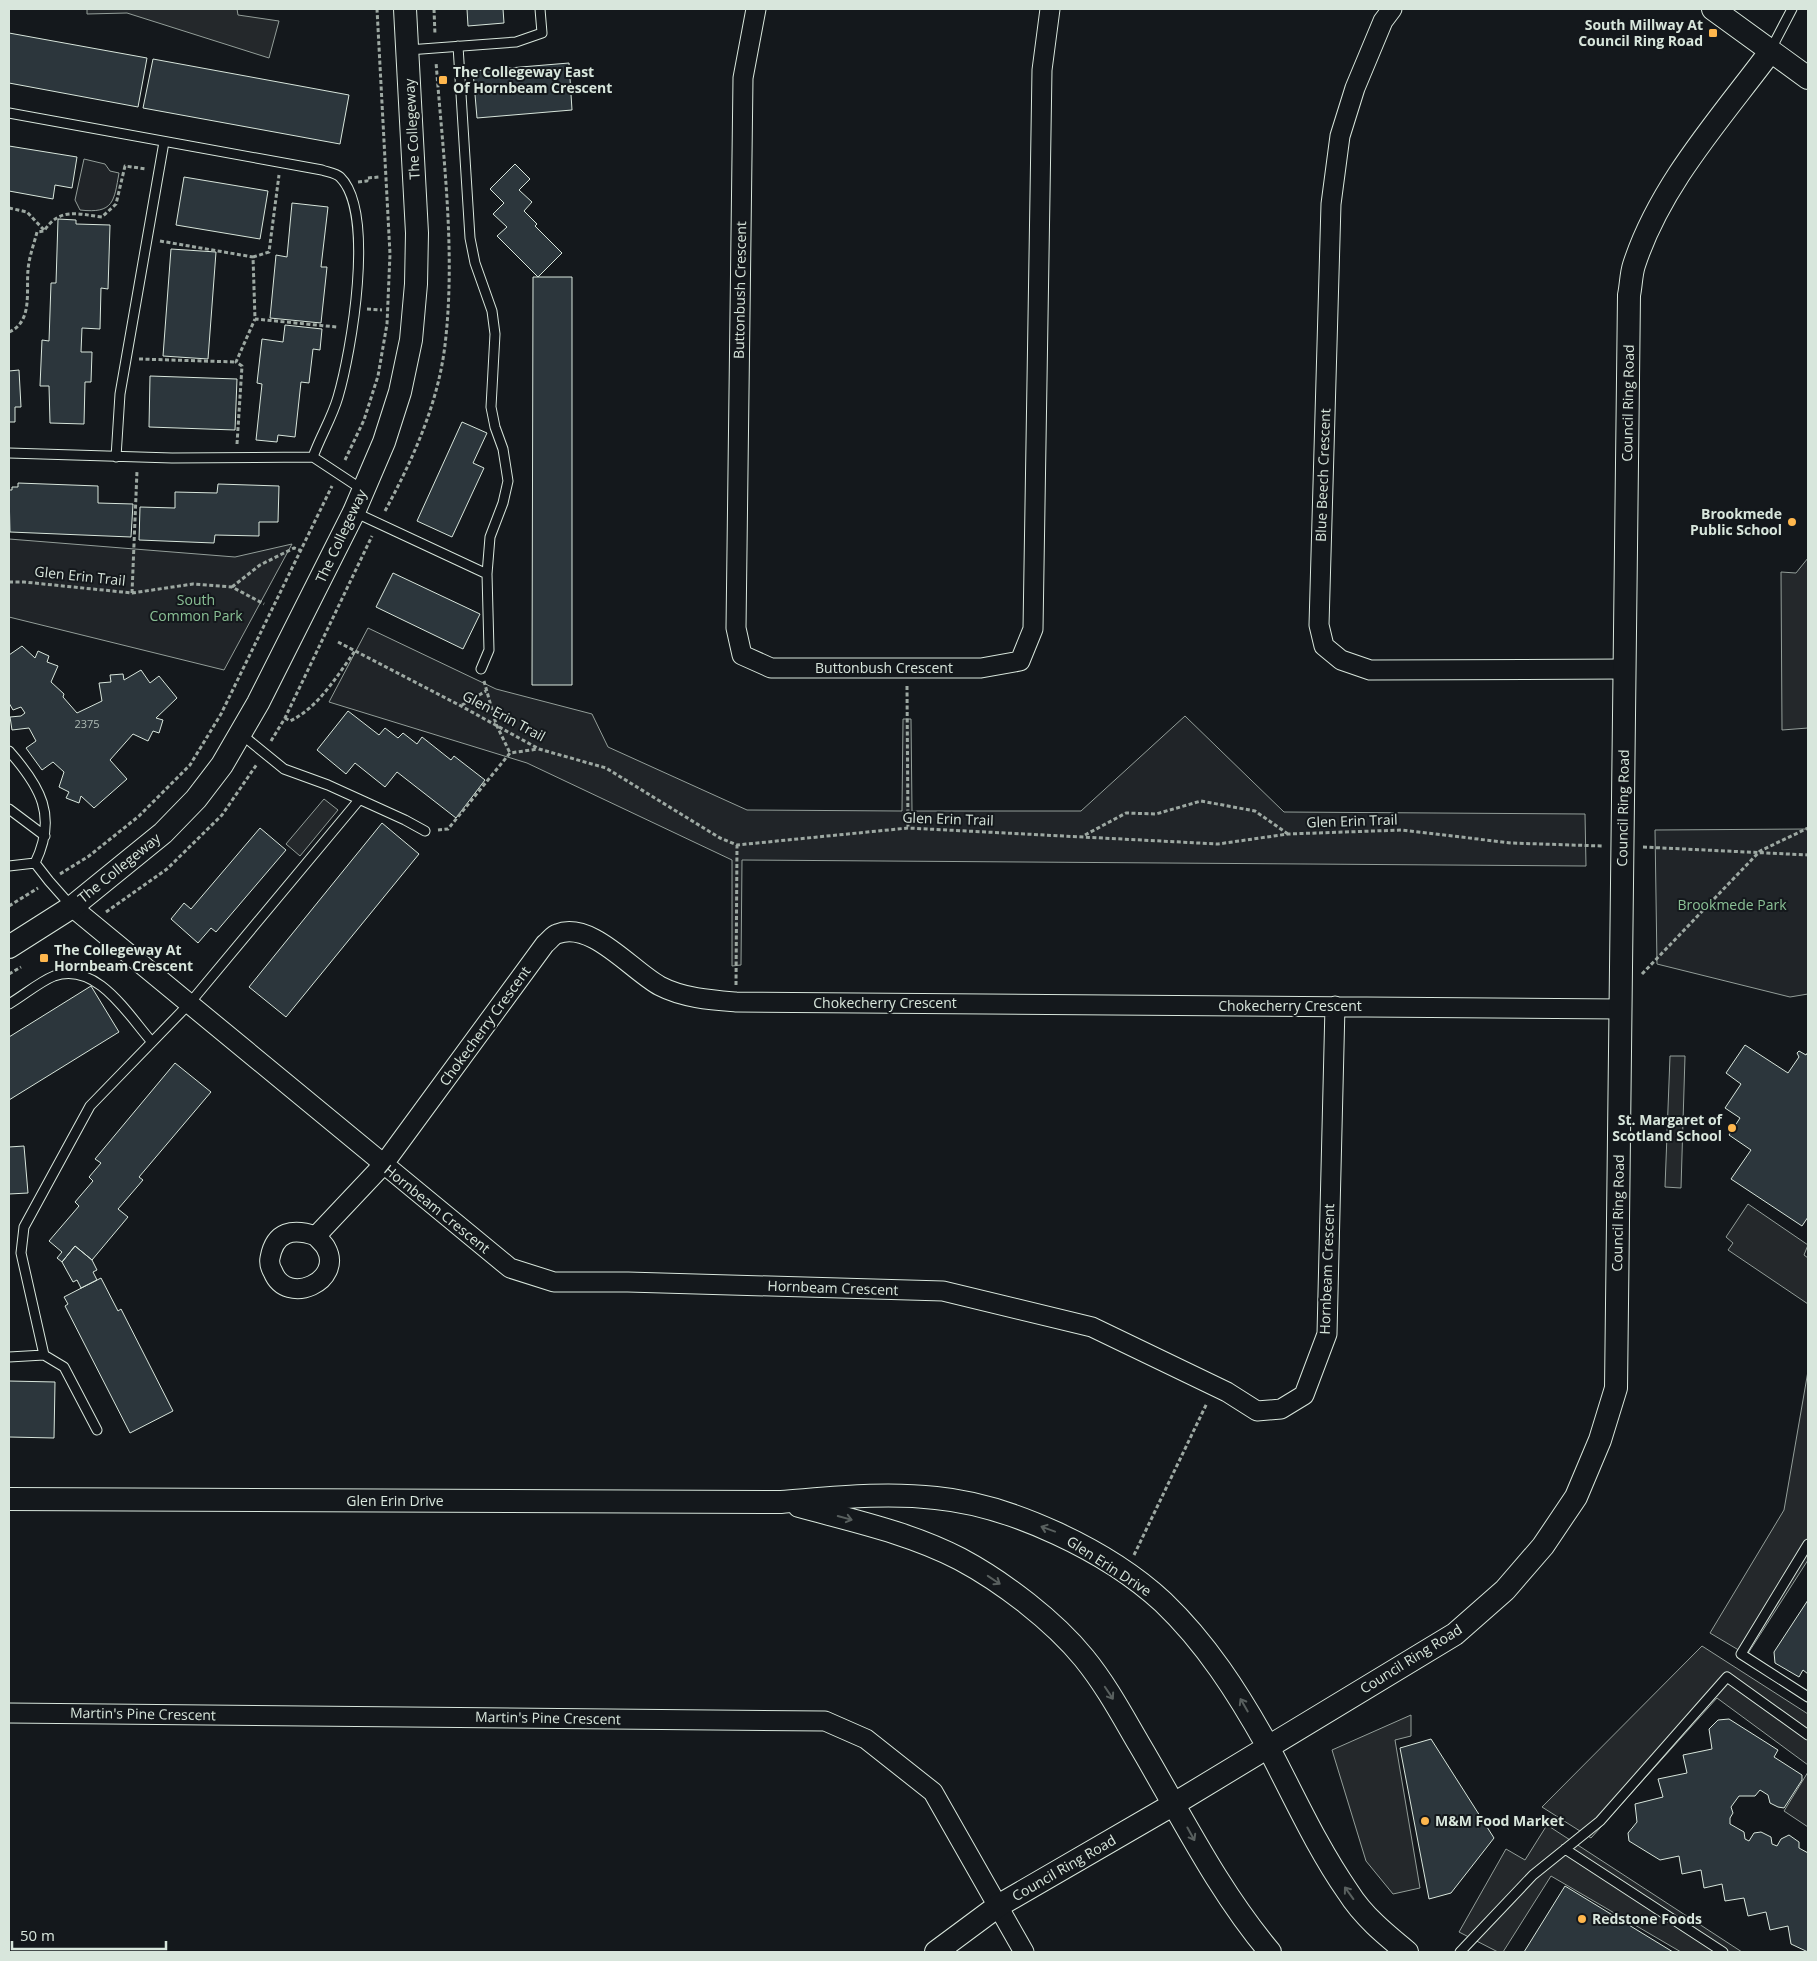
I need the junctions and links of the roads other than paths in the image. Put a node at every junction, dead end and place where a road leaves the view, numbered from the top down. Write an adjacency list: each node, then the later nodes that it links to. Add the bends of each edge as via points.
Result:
1 (405, 9): 9 (street, The Collegeway)
2 (540, 9): 8 (lane, via 542,33 516,42)
3 (756, 9): 4 (street, Buttonbush Crescent, via 743,78 736,628 742,654 771,668 981,668 1020,661 1033,629 1042,70)
4 (1050, 9)
5 (1392, 9): 21 (street, Blue Beech Crescent, via 1383,21 1355,88 1340,136 1331,204 1319,625 1324,646 1341,660 1370,670)
6 (1714, 9): 10 (street)
7 (1792, 9): 10 (lane)
8 (458, 46): 9 (lane); 19 (lane, via 470,238 492,311 495,334 491,407 508,481 490,537)
9 (408, 50): 17 (street, The Collegeway, via 417,232 416,284 400,392 384,442)
10 (1770, 52): 11 (street); 21 (street, Council Ring Road, via 1675,180 1651,222 1633,267 1629,295)
11 (1808, 78)
12 (9, 113): 13 (lane)
13 (164, 142): 15 (lane, via 120,394); 16 (lane, via 322,170 339,176 348,189 356,217 359,262 353,328 338,398)
14 (9, 453): 15 (lane)
15 (116, 457): 16 (lane)
16 (313, 457): 17 (lane)
17 (363, 490): 18 (street, The Collegeway)
18 (354, 512): 19 (lane); 22 (street, The Collegeway)
19 (487, 574): 20 (lane, via 489,650)
20 (481, 669)
21 (1624, 669): 35 (street, Council Ring Road)
22 (240, 734): 24 (lane, via 284,769); 30 (street, The Collegeway, via 196,799 163,833)
23 (9, 751): 27 (lane, via 37,787 46,817)
24 (359, 800): 26 (lane); 33 (lane)
25 (9, 809): 27 (lane)
26 (424, 831)
27 (45, 836): 28 (lane)
28 (35, 863): 29 (lane); 30 (lane)
29 (9, 866)
30 (72, 907): 31 (street, The Collegeway); 33 (street, Hornbeam Crescent)
31 (9, 947)
32 (9, 1004): 36 (lane, via 54,976 84,975 100,983)
33 (189, 1004): 36 (lane); 37 (street, Hornbeam Crescent)
34 (1335, 1006): 35 (street, Chokecherry Crescent); 37 (street, Chokecherry Crescent, via 736,1002 700,999 660,986 581,932 557,934 546,944); 37 (street, Hornbeam Crescent, via 1327,1334 1304,1395 1281,1409 1256,1411 1215,1386 1092,1327 944,1291 554,1282 510,1268)
35 (1620, 1009): 48 (street, Council Ring Road, via 1616,1388 1600,1440 1576,1497 1543,1546 1505,1590 1456,1634)
36 (152, 1042): 39 (lane, via 90,1106 24,1227 21,1253)
37 (383, 1165): 38 (street, Chokecherry Crescent)
38 (316, 1236)
39 (44, 1355): 40 (lane); 41 (lane, via 64,1366)
40 (9, 1357)
41 (97, 1430)
42 (9, 1500): 43 (street, Glen Erin Drive)
43 (781, 1502): 48 (street, Glen Erin Drive, one-way to 43, via 1236,1692 1202,1644 1162,1602 1125,1573 1054,1530 992,1510 939,1498 885,1494); 49 (street, Glen Erin Drive, one-way to 49, via 915,1539 995,1580 1049,1622 1084,1657 1111,1696)
44 (1808, 1544): 45 (lane, via 1741,1654)
45 (1808, 1697)
46 (9, 1713): 51 (street, Martin's Pine Crescent, via 825,1721 866,1739 933,1792)
47 (1808, 1736): 50 (lane, via 1727,1677 1600,1821)
48 (1268, 1747): 49 (street, Council Ring Road); 55 (street, Glen Erin Drive, one-way to 48, via 1380,1930 1348,1893 1299,1810)
49 (1174, 1804): 51 (street, Council Ring Road); 54 (street, Glen Erin Drive, one-way to 54, via 1222,1888)
50 (1565, 1849): 56 (lane, via 1533,1875); 57 (lane)
51 (998, 1906): 52 (street, Council Ring Road); 53 (street, Martin's Pine Crescent)
52 (936, 1952)
53 (1024, 1952)
54 (1270, 1952)
55 (1407, 1952)
56 (1460, 1952)
57 (1723, 1952)

